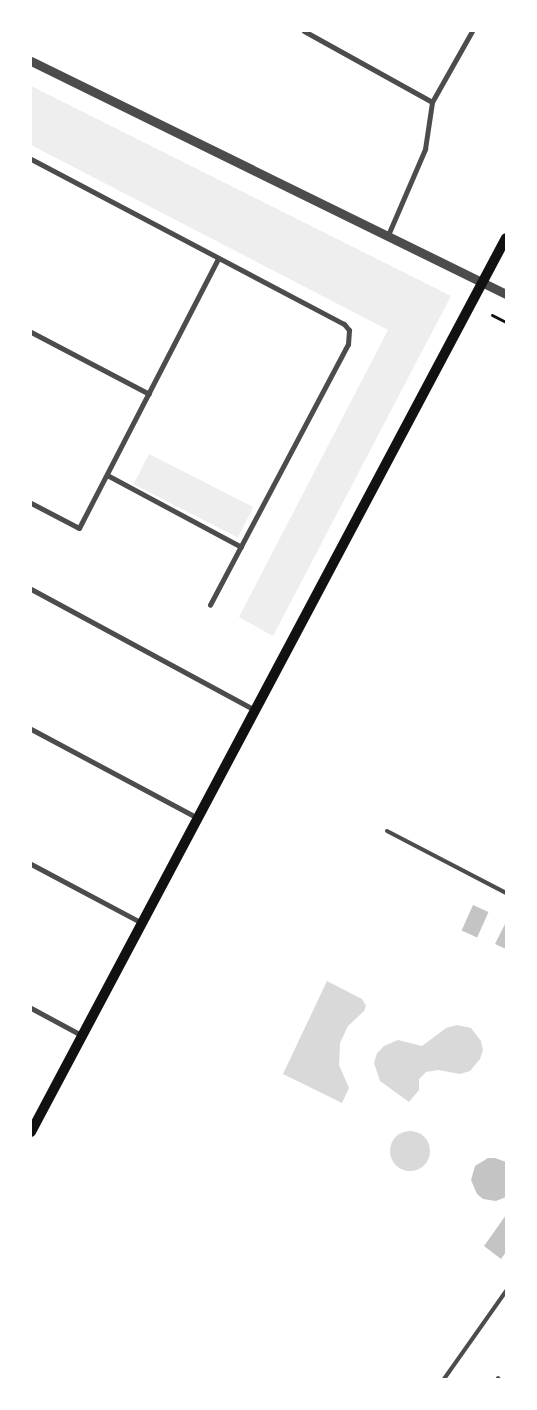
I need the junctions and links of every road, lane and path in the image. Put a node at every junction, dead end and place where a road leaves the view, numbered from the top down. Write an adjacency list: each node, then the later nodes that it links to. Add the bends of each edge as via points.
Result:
1 (304, 31): 4 (street)
2 (472, 31): 4 (street)
3 (31, 60): 6 (street)
4 (432, 102): 6 (street, via 425,149)
5 (31, 160): 8 (street)
6 (388, 235): 9 (street)
7 (506, 238): 9 (main road)
8 (218, 259): 14 (street); 17 (street, via 344,324 350,333 348,344)
9 (481, 281): 10 (street); 20 (main road)
10 (506, 294)
11 (492, 315): 12 (path)
12 (506, 322)
13 (31, 332): 14 (street)
14 (149, 394): 15 (street)
15 (107, 475): 16 (street, via 79,528); 17 (street)
16 (31, 503)
17 (241, 547): 19 (street)
18 (31, 589): 20 (street)
19 (210, 605)
20 (255, 710): 22 (main road)
21 (31, 729): 22 (street)
22 (198, 818): 26 (main road)
23 (387, 831): 25 (lane)
24 (31, 864): 26 (street)
25 (506, 892)
26 (142, 923): 28 (main road)
27 (31, 1008): 28 (street)
28 (82, 1036): 29 (main road)
29 (31, 1132)
30 (506, 1291): 31 (lane)
31 (444, 1379)

